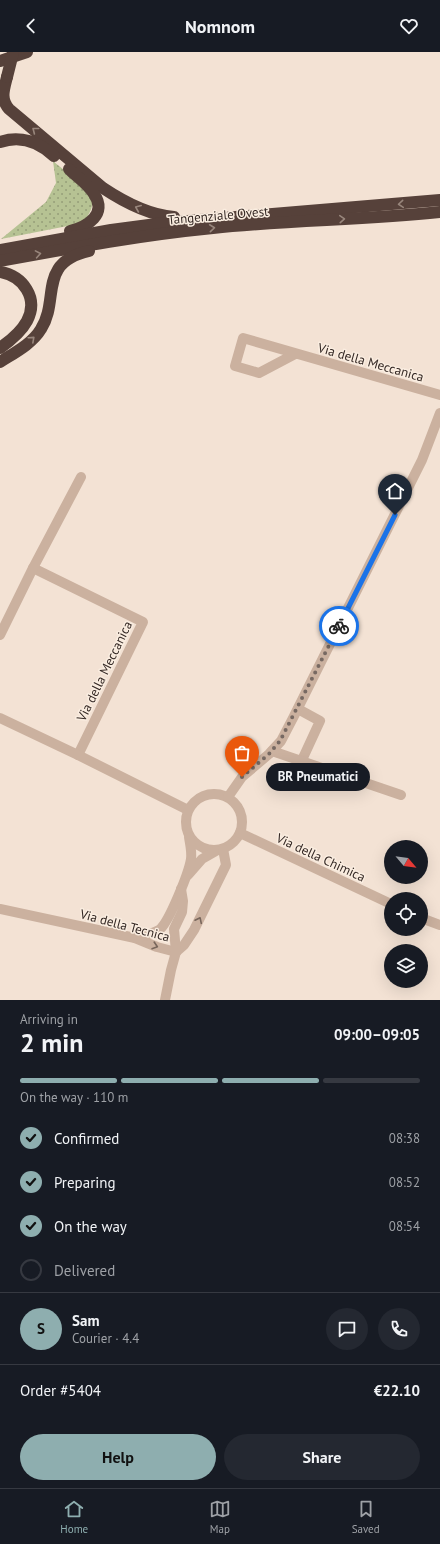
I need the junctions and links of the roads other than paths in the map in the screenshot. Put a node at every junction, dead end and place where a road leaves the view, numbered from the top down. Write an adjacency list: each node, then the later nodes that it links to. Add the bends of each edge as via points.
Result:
1 (27, 52): 2 (highway)
2 (0, 61)
3 (4, 76): 7 (highway, one-way to 3, via 155,214 126,202 103,188 5,105)
4 (0, 142): 9 (highway, via 20,139 43,147 88,186 98,204 95,216 87,226)
5 (440, 200): 7 (highway, Tangenziale Ovest, one-way to 7)
6 (440, 212): 8 (highway, Tangenziale Ovest, one-way to 6)
7 (204, 219): 9 (highway, Tangenziale Ovest, via 111,230)
8 (162, 234): 10 (highway, Tangenziale Ovest, one-way to 8); 14 (highway, one-way to 8, via 30,341 40,330 46,316 53,278 63,264 86,252)
9 (0, 249)
10 (0, 261)
11 (0, 272): 12 (highway, via 20,280 27,290 31,304 24,327)
12 (0, 348)
13 (295, 354): 13 (street, Via della Meccanica, via 243,338 235,366 259,373); 15 (street, Via della Meccanica)
14 (0, 362)
15 (440, 395)
16 (440, 413): 20 (street, via 422,460)
17 (81, 478): 18 (street)
18 (33, 568): 19 (street); 23 (street, Via della Meccanica, via 143,622)
19 (0, 635)
20 (298, 709): 22 (street); 24 (street, via 320,721)
21 (0, 718): 23 (street)
22 (272, 751): 24 (street); 26 (street, via 242,777)
23 (78, 755): 27 (street)
24 (302, 760): 25 (street)
25 (401, 795)
26 (228, 797): 27 (street, via 220,794 205,795 198,798); 28 (street, via 240,813)
27 (188, 810): 29 (street, via 185,819)
28 (240, 833): 30 (street, via 230,845); 33 (street, Via della Chimica)
29 (189, 836): 30 (street, via 196,845 205,850); 31 (street, via 191,859)
30 (220, 850): 31 (street, via 202,859); 38 (street, Via della Tecnica, one-way to 30, via 194,930 226,866)
31 (186, 877): 32 (street)
32 (181, 889): 37 (street, via 159,930); 38 (street, via 182,912 174,929)
33 (384, 901)
34 (0, 909): 37 (street, Via della Tecnica)
35 (428, 921): 36 (street)
36 (440, 926)
37 (135, 938): 38 (street, Via della Tecnica, one-way to 38)
38 (176, 952): 39 (street)
39 (165, 1000)

